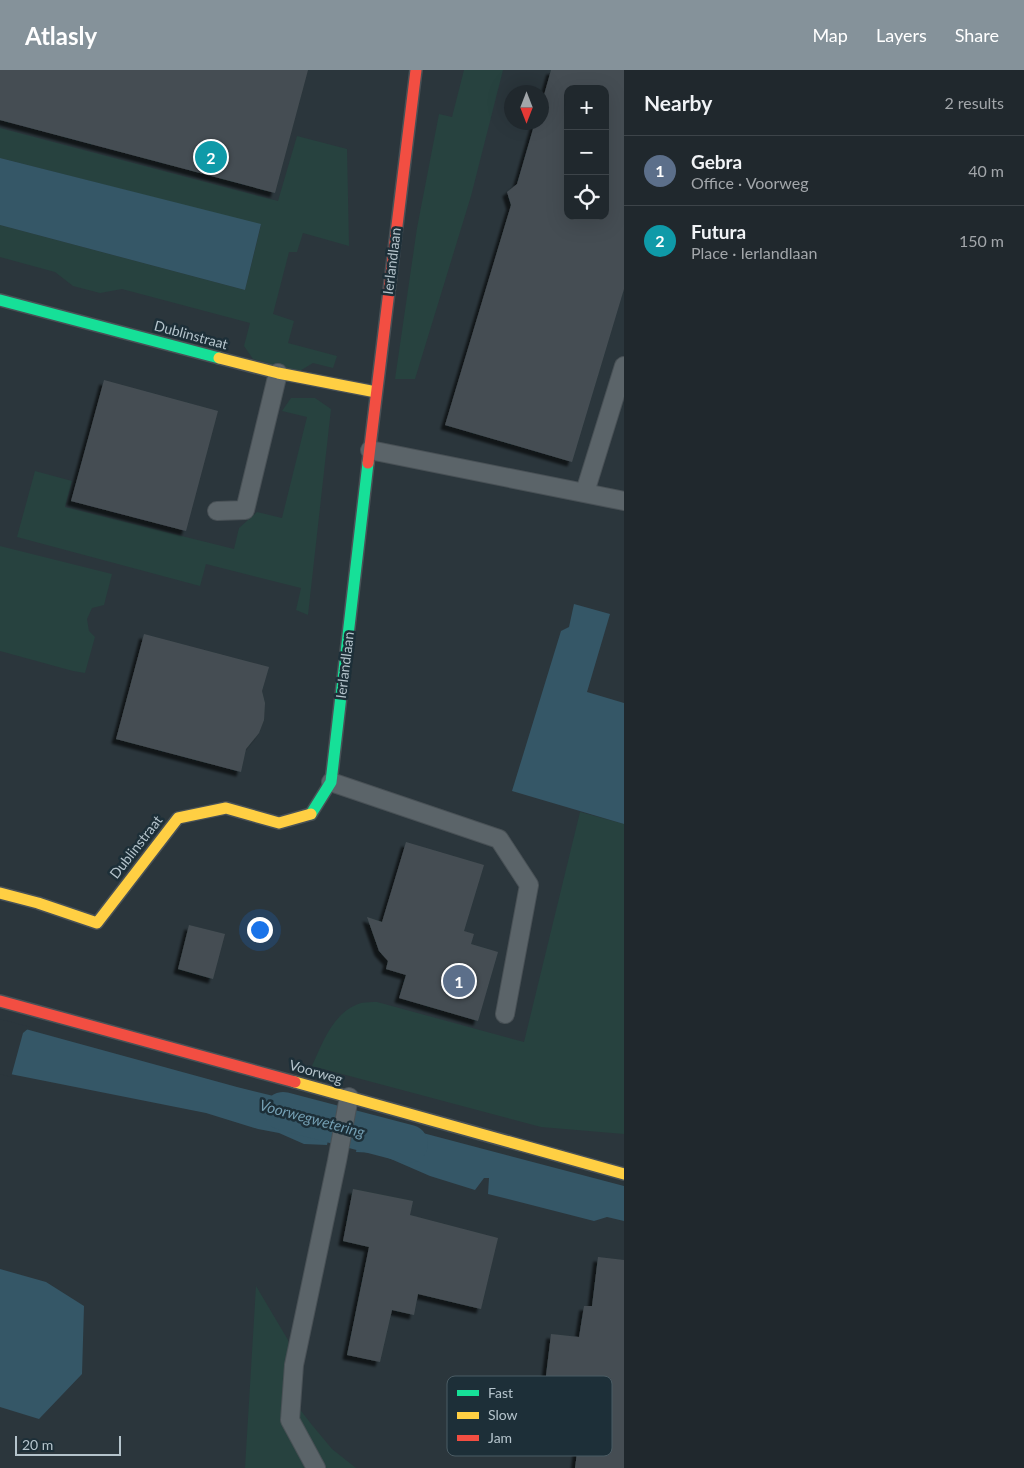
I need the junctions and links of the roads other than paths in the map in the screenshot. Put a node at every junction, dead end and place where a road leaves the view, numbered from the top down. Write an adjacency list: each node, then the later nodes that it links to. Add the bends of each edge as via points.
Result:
1 (416, 71): 5 (street, Ierlandlaan)
2 (0, 300): 4 (street, Dublinstraat)
3 (624, 366): 7 (lane)
4 (278, 374): 5 (street, Dublinstraat); 9 (lane, via 245,510)
5 (376, 392): 6 (street, Ierlandlaan)
6 (370, 450): 7 (lane); 10 (street, Ierlandlaan)
7 (585, 492): 8 (lane)
8 (624, 501)
9 (216, 511)
10 (331, 782): 11 (street, Ierlandlaan); 14 (lane, via 499,839 530,885)
11 (310, 814): 12 (street, Dublinstraat, via 279,823 226,808 178,818 97,923)
12 (0, 893)
13 (0, 1001): 15 (street, Voorweg)
14 (505, 1014)
15 (348, 1101): 16 (street, Voorweg); 17 (lane, via 294,1365 290,1420)
16 (624, 1174)
17 (316, 1468)

